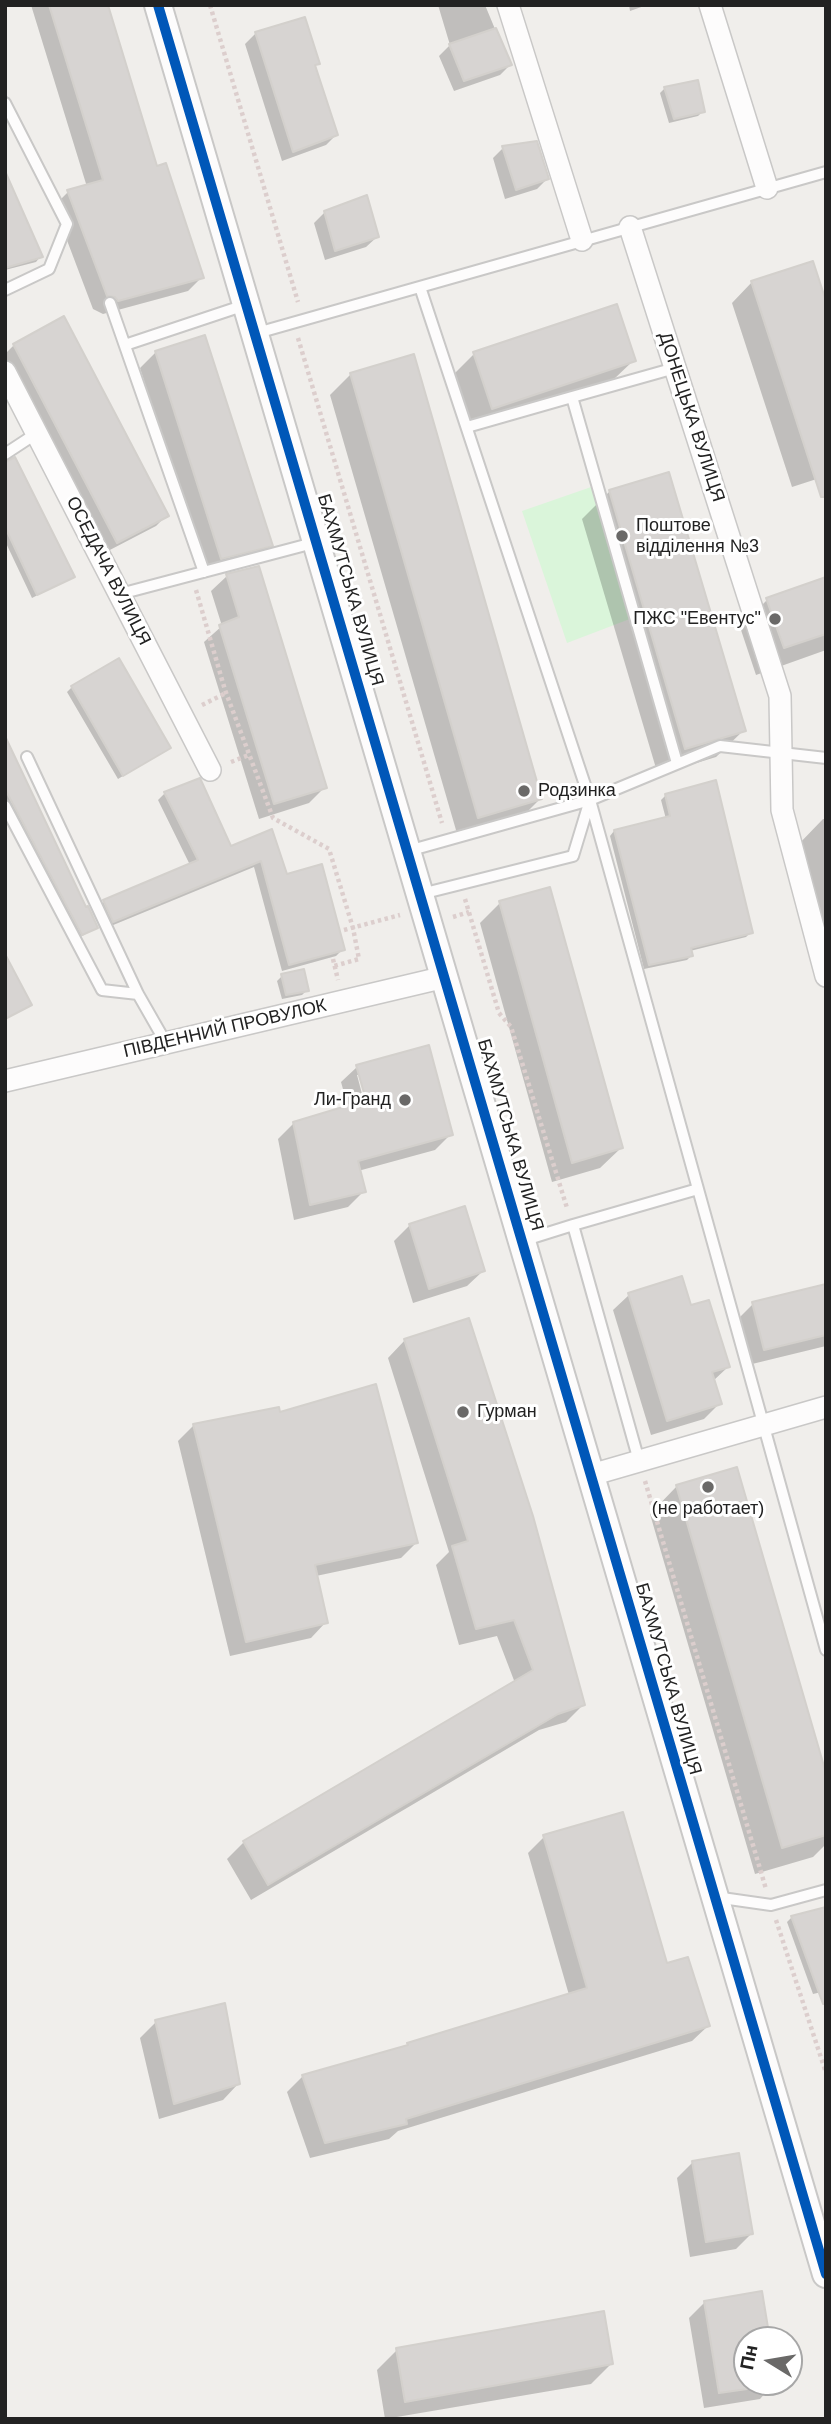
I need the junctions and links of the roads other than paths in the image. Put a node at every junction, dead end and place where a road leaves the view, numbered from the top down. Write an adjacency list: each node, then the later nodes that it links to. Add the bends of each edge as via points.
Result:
1 (158, 5): 12 (street, БАХМУТСЬКА ВУЛИЦЯ)
2 (508, 5): 8 (street)
3 (710, 5): 6 (street)
4 (5, 103): 10 (lane, via 67,224 49,270)
5 (826, 172): 6 (lane)
6 (767, 188): 7 (lane)
7 (630, 227): 8 (lane); 15 (street, ДОНЕЦЬКА ВУЛИЦЯ)
8 (582, 240): 9 (lane)
9 (420, 287): 13 (lane); 18 (lane)
10 (5, 290)
11 (110, 303): 14 (lane)
12 (248, 304): 13 (street, БАХМУТСЬКА ВУЛИЦЯ); 14 (lane)
13 (257, 334): 21 (street, БАХМУТСЬКА ВУЛИЦЯ)
14 (125, 345): 22 (lane)
15 (675, 368): 17 (lane); 24 (street, ДОНЕЦЬКА ВУЛИЦЯ, via 780,696)
16 (5, 372): 19 (street, ОСЕДАЧА ВУЛИЦЯ)
17 (572, 397): 18 (lane); 27 (lane)
18 (467, 427): 29 (lane)
19 (37, 433): 20 (lane); 23 (street, ОСЕДАЧА ВУЛИЦЯ)
20 (5, 454)
21 (318, 542): 22 (lane); 31 (street, БАХМУТСЬКА ВУЛИЦЯ)
22 (204, 572): 23 (lane)
23 (120, 594): 28 (street, ОСЕДАЧА ВУЛИЦЯ)
24 (781, 753): 26 (lane); 27 (lane, via 720,746); 33 (street, ДОНЕЦЬКА ВУЛИЦЯ, via 782,810)
25 (27, 757): 35 (lane)
26 (826, 758)
27 (677, 764): 29 (lane)
28 (210, 770)
29 (590, 800): 31 (lane); 32 (lane, via 573,856); 38 (lane)
30 (5, 806): 35 (lane, via 102,990)
31 (408, 851): 32 (street, БАХМУТСЬКА ВУЛИЦЯ)
32 (421, 894): 34 (street, БАХМУТСЬКА ВУЛИЦЯ)
33 (826, 976)
34 (445, 977): 36 (street, ПІВДЕННИЙ ПРОВУЛОК); 40 (street, БАХМУТСЬКА ВУЛИЦЯ)
35 (138, 994): 36 (lane)
36 (166, 1043): 37 (street, ПІВДЕННИЙ ПРОВУЛОК)
37 (5, 1081)
38 (698, 1189): 39 (lane); 42 (lane)
39 (573, 1225): 40 (lane); 43 (lane)
40 (522, 1241): 44 (street, БАХМУТСЬКА ВУЛИЦЯ)
41 (826, 1407): 42 (street)
42 (763, 1425): 43 (street); 45 (lane)
43 (639, 1461): 44 (street)
44 (591, 1475): 47 (street, БАХМУТСЬКА ВУЛИЦЯ)
45 (826, 1650)
46 (826, 1890): 47 (lane, via 771,1905)
47 (713, 1897): 48 (street, БАХМУТСЬКА ВУЛИЦЯ)
48 (826, 2274)

